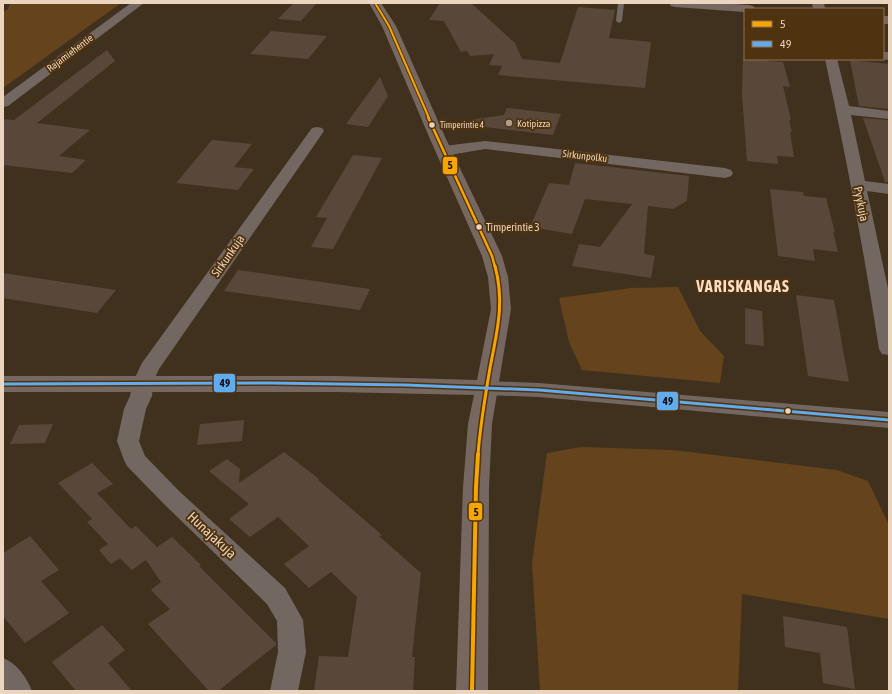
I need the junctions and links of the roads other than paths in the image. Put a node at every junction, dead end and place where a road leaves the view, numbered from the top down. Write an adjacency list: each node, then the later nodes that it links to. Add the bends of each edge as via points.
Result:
1 (138, 3): 8 (street, Rajamiehentie)
2 (375, 3): 12 (street, via 388,26)
3 (621, 3): 6 (lane)
4 (675, 3): 5 (street)
5 (744, 9)
6 (619, 21)
7 (831, 60): 9 (street, Pyykuja)
8 (3, 103)
9 (843, 110): 10 (street); 14 (street, Pyykuja)
10 (889, 115)
11 (317, 131): 18 (street, Sirkunkuja, via 150,368)
12 (444, 151): 13 (street, Sirkunpolku, via 485,145); 20 (street, via 492,256 498,277 501,309)
13 (726, 173)
14 (857, 185): 15 (street); 16 (street, Pyykuja)
15 (889, 189)
16 (884, 284): 17 (street, Pyykuja)
17 (889, 349)
18 (143, 382): 19 (street); 20 (street); 24 (street, Hunajakuja, via 128,441 135,460 276,596 290,620 292,652)
19 (3, 384)
20 (487, 388): 21 (street, via 539,390); 25 (street, via 480,424 476,487)
21 (889, 420)
22 (3, 672): 23 (street)
23 (18, 691)
24 (284, 691)
25 (472, 691)

